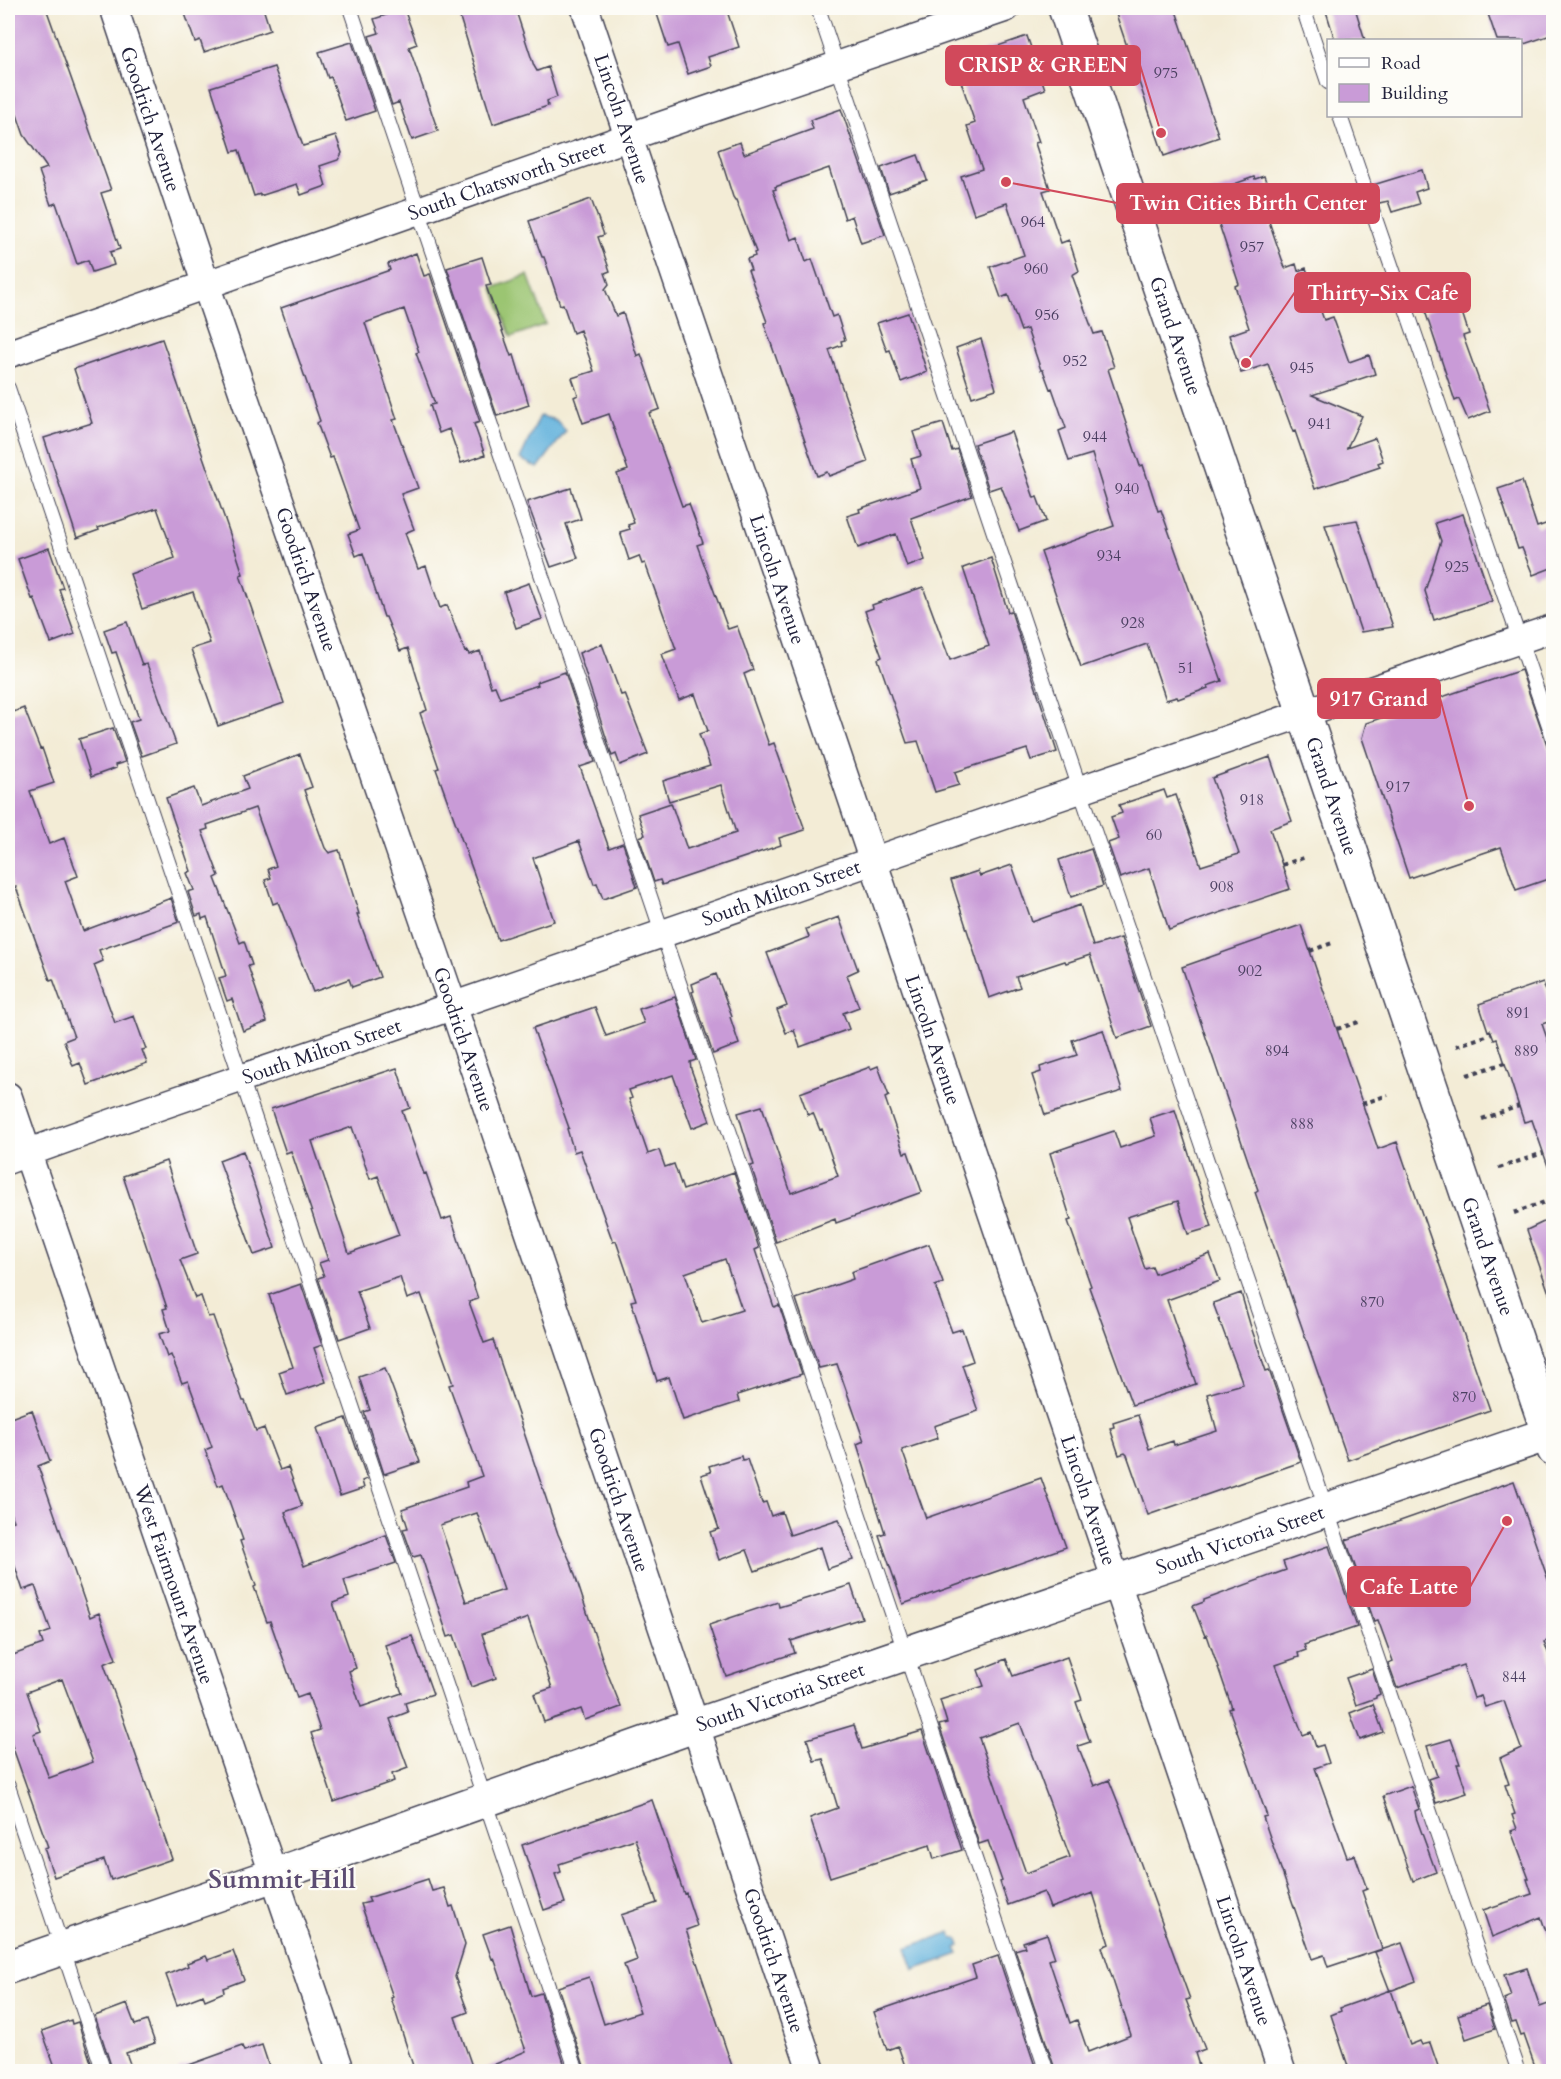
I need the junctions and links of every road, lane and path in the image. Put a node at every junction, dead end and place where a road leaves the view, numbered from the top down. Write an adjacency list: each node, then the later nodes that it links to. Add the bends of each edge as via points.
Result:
1 (114, 8): 13 (street, Goodrich Avenue)
2 (350, 8): 12 (lane)
3 (585, 8): 11 (street, Lincoln Avenue)
4 (818, 8): 8 (lane)
5 (1006, 8): 8 (street, South Chatsworth Street)
6 (1065, 8): 18 (street, Grand Avenue)
7 (1304, 8): 9 (lane)
8 (837, 65): 11 (street, South Chatsworth Street); 20 (lane)
9 (1327, 76)
10 (1340, 117): 17 (lane)
11 (629, 137): 12 (street, South Chatsworth Street); 22 (street, Lincoln Avenue)
12 (418, 211): 13 (street, South Chatsworth Street); 24 (lane)
13 (206, 285): 14 (street, South Chatsworth Street); 27 (street, Goodrich Avenue)
14 (8, 354)
15 (8, 388): 34 (lane)
16 (1554, 627): 17 (street, South Milton Street)
17 (1520, 639): 18 (street, South Milton Street); 19 (lane)
18 (1304, 712): 20 (street, South Milton Street); 45 (street, Grand Avenue)
19 (1554, 740)
20 (1081, 790): 22 (street, South Milton Street); 46 (lane)
21 (1306, 857): 23 (path)
22 (874, 860): 24 (street, South Milton Street); 47 (street, Lincoln Avenue)
23 (1282, 865)
24 (662, 933): 27 (street, South Milton Street); 48 (lane)
25 (1335, 942): 26 (path)
26 (1310, 951)
27 (453, 1006): 34 (street, South Milton Street); 49 (street, Goodrich Avenue)
28 (1362, 1021): 29 (path)
29 (1337, 1029)
30 (1492, 1034): 31 (path)
31 (1456, 1046)
32 (1505, 1063): 33 (path)
33 (1467, 1075)
34 (241, 1079): 41 (street, South Milton Street); 51 (lane)
35 (1388, 1095): 37 (path)
36 (8, 1096): 41 (street, West Fairmount Avenue)
37 (1362, 1104)
38 (1519, 1106): 39 (path)
39 (1482, 1119)
40 (1543, 1153): 42 (path)
41 (17, 1157): 52 (street, West Fairmount Avenue)
42 (1499, 1168)
43 (1550, 1200): 44 (path)
44 (1514, 1213)
45 (1552, 1439): 46 (street, South Victoria Street)
46 (1326, 1509): 47 (street, South Victoria Street); 61 (lane)
47 (1117, 1582): 48 (street, South Victoria Street); 60 (street, Lincoln Avenue)
48 (904, 1653): 49 (street, South Victoria Street); 59 (lane)
49 (694, 1726): 51 (street, South Victoria Street); 58 (street, Goodrich Avenue)
50 (8, 1786): 53 (lane)
51 (485, 1800): 52 (street, South Victoria Street); 57 (lane)
52 (274, 1875): 53 (street, South Victoria Street); 56 (street, West Fairmount Avenue)
53 (63, 1948): 54 (street, South Victoria Street); 55 (lane)
54 (8, 1967)
55 (104, 2072)
56 (341, 2072)
57 (577, 2072)
58 (812, 2072)
59 (1047, 2072)
60 (1282, 2072)
61 (1520, 2072)

